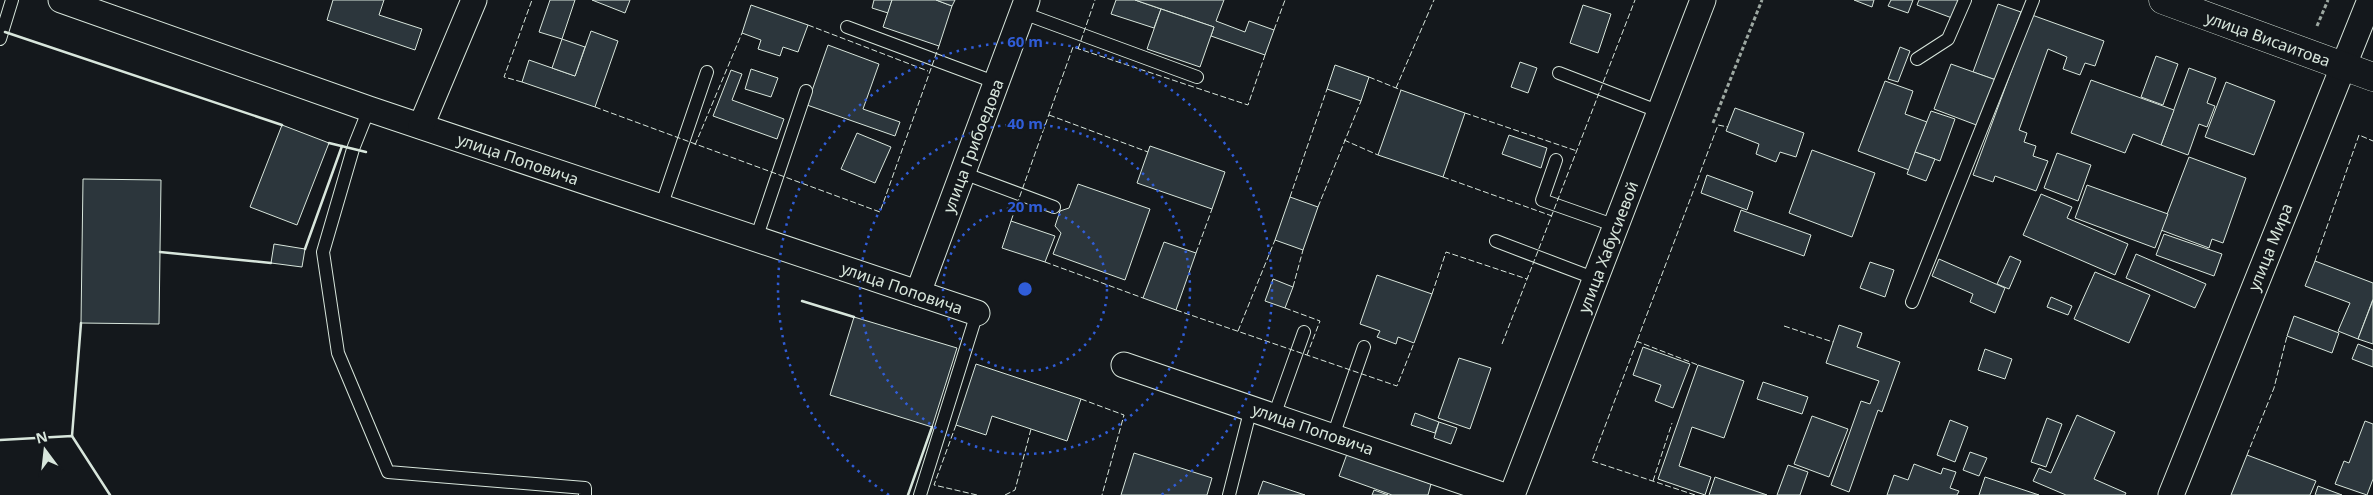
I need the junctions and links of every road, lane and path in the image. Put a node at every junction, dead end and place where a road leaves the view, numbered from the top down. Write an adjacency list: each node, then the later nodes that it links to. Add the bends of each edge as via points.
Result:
1 (12, 0): 12 (lane)
2 (61, 0): 21 (street, улица Поповича)
3 (474, 0): 24 (street)
4 (1703, 0): 22 (street, улица Хабусиевой)
5 (1762, 0): 23 (path)
6 (1965, 0): 13 (lane, via 1948,39)
7 (2033, 0): 34 (lane)
8 (2164, 0): 14 (main road, улица Висаитова)
9 (2370, 0): 14 (street, улица Мира)
10 (1025, 6): 17 (lane); 19 (street, улица Грибоедова)
11 (847, 27): 19 (lane)
12 (0, 39)
13 (1917, 59)
14 (2342, 66): 18 (main road, улица Висаитова); 47 (street, улица Мира)
15 (707, 72): 27 (lane)
16 (1559, 73): 22 (lane)
17 (1197, 77)
18 (2373, 77)
19 (997, 83): 26 (street, улица Грибоедова)
20 (806, 91): 30 (lane)
21 (370, 109): 24 (street, улица Поповича); 42 (lane, via 353,149 323,252 338,354 388,472 585,488)
22 (1660, 112): 29 (street, улица Хабусиевой)
23 (1713, 123)
24 (421, 126): 27 (street, улица Поповича)
25 (1556, 160): 29 (lane, via 1542,200)
26 (963, 173): 28 (lane); 33 (street, улица Грибоедова)
27 (661, 207): 30 (street, улица Поповича)
28 (1054, 207)
29 (1616, 226): 32 (street, улица Хабусиевой)
30 (756, 239): 33 (street, улица Поповича)
31 (1496, 241): 32 (lane)
32 (1596, 279): 46 (street, улица Хабусиевой)
33 (918, 292): 35 (street, улица Поповича)
34 (1912, 302)
35 (977, 313): 43 (lane)
36 (1304, 332): 39 (lane)
37 (1364, 347): 40 (lane)
38 (1124, 365): 39 (street, улица Поповича)
39 (1263, 412): 40 (street, улица Поповича); 44 (lane)
40 (1333, 436): 41 (street, улица Поповича)
41 (1477, 491): 45 (street, улица Поповича)
42 (585, 495)
43 (920, 495)
44 (1230, 495)
45 (1502, 495)
46 (1512, 495)
47 (2171, 495)

